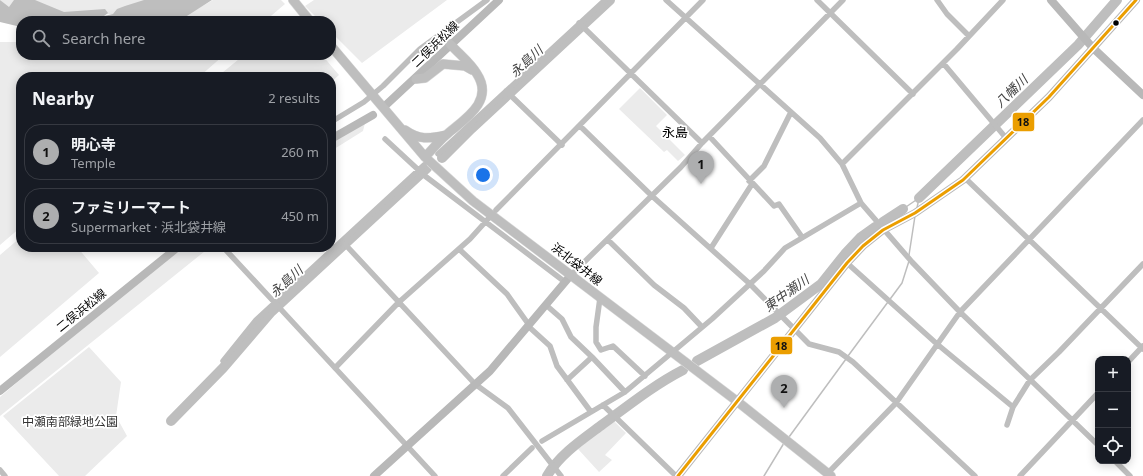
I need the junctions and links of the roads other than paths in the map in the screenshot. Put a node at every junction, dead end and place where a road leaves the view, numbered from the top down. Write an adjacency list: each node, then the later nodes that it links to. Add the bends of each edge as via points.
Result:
1 (293, 0): 14 (main road)
2 (487, 0): 26 (street, via 420,49 383,86)
3 (499, 0): 18 (street, 二俣浜松線)
4 (605, 0): 16 (street)
5 (666, 0): 15 (street)
6 (703, 0): 15 (street)
7 (817, 0): 13 (street)
8 (843, 0): 13 (street)
9 (937, 0): 17 (street)
10 (1003, 0): 17 (street)
11 (1051, 0): 19 (street)
12 (1136, 0): 19 (street)
13 (830, 13): 25 (street); 28 (street)
14 (306, 16)
15 (686, 18): 22 (street); 25 (street)
16 (580, 23): 22 (street); 27 (street)
17 (969, 36): 21 (street)
18 (450, 44): 23 (main road); 24 (street, 二俣浜松線)
19 (1091, 45): 29 (street); 40 (street, via 1049,97)
20 (336, 52): 26 (main road, 浜北袋井線)
21 (943, 63): 28 (street); 40 (street)
22 (632, 73): 36 (street); 42 (street)
23 (478, 74): 24 (main road, via 465,66 443,64 425,78); 37 (main road, via 481,86 480,102 472,113)
24 (416, 79): 30 (street, 二俣浜松線)
25 (760, 84): 31 (street); 39 (street)
26 (369, 92): 33 (main road, 浜北袋井線); 34 (street, via 364,102)
27 (507, 92): 43 (street); 44 (street)
28 (913, 94): 46 (street)
29 (1143, 95)
30 (387, 104)
31 (791, 112): 46 (street, via 820,138); 49 (street, via 764,166)
32 (373, 115): 38 (street)
33 (390, 116): 37 (main road, via 418,138); 45 (main road, 浜北袋井線)
34 (336, 119)
35 (1143, 120): 56 (street)
36 (580, 126): 43 (street); 50 (street)
37 (446, 135): 45 (main road)
38 (336, 136)
39 (709, 136): 42 (street); 49 (street)
40 (1006, 138): 48 (street)
41 (385, 139): 47 (street)
42 (702, 143): 50 (street)
43 (562, 145): 52 (street)
44 (438, 154)
45 (425, 161): 47 (street); 67 (main road, 浜北袋井線)
46 (842, 164): 51 (street)
47 (419, 171): 53 (street); 58 (street)
48 (965, 178): 54 (street, via 917,212); 56 (street)
49 (751, 182): 55 (street, via 774,206 779,204); 59 (street)
50 (652, 196): 57 (street); 59 (street)
51 (861, 203): 54 (street); 55 (street)
52 (496, 210)
53 (487, 220): 60 (street); 67 (street)
54 (883, 230): 65 (street); 74 (street)
55 (802, 237): 68 (street, via 785,248)
56 (1029, 239): 73 (street); 74 (street)
57 (608, 240): 67 (street); 76 (street)
58 (344, 243): 61 (street); 70 (street)
59 (711, 248): 68 (street)
60 (459, 249): 70 (street); 75 (street, via 504,291)
61 (336, 250)
62 (172, 252): 89 (street, 二俣浜松線)
63 (228, 252): 71 (street)
64 (334, 252): 71 (street)
65 (847, 263): 77 (street); 78 (street)
66 (1143, 264): 73 (street)
67 (568, 279): 69 (main road, 浜北袋井線); 72 (street)
68 (750, 284): 76 (street); 77 (street)
69 (600, 298): 80 (main road, 浜北袋井線); 85 (street, via 596,342 601,350 613,346)
70 (398, 303): 84 (street); 88 (street)
71 (276, 305): 83 (street, via 256,320); 84 (street)
72 (546, 305): 75 (street); 81 (street, via 562,319 571,338)
73 (1101, 308): 79 (street); 87 (street)
74 (960, 312): 78 (street); 87 (street)
75 (528, 326): 86 (street, via 550,346 557,366); 88 (street, via 490,371)
76 (702, 327): 80 (street)
77 (794, 331): 92 (street); 93 (street, via 809,344 844,355)
78 (937, 344): 93 (street); 95 (street)
79 (1143, 348): 82 (street)
80 (672, 354): 85 (street); 92 (main road, 浜北袋井線)
81 (592, 357): 86 (street); 90 (street)
82 (1131, 359)
83 (223, 361)
84 (335, 368): 101 (street)
85 (645, 376): 90 (street)
86 (567, 380): 96 (street)
87 (1030, 380): 95 (street); 97 (street)
88 (475, 384): 101 (street); 110 (street, via 508,408)
89 (0, 391)
90 (625, 392): 94 (street)
91 (1095, 396): 97 (street)
92 (738, 402): 105 (main road, 浜北袋井線); 111 (street)
93 (896, 402): 105 (street); 112 (street)
94 (603, 405): 96 (street); 111 (street)
95 (1013, 408): 98 (street)
96 (592, 412): 99 (street)
97 (1072, 419): 100 (street); 113 (street)
98 (1007, 425)
99 (542, 441)
100 (1095, 442)
101 (407, 447): 107 (street); 108 (street)
102 (532, 448): 109 (street)
103 (1118, 464): 114 (street)
104 (0, 470): 106 (street)
105 (830, 475)
106 (5, 476)
107 (374, 476)
108 (435, 476)
109 (503, 476)
110 (561, 476)
111 (677, 476)
112 (975, 476)
113 (1020, 476)
114 (1130, 476)

